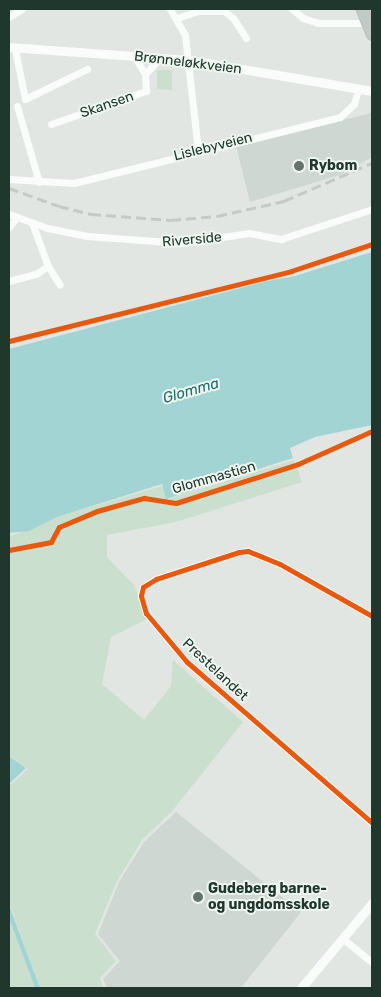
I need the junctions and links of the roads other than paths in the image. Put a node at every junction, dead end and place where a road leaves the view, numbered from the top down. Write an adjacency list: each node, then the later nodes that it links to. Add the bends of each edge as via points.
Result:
1 (22, 9): 5 (street)
2 (170, 9): 6 (street)
3 (292, 9): 7 (street, via 303,18 318,23)
4 (362, 9): 8 (highway, bridge)
5 (9, 18)
6 (178, 18): 9 (street, via 199,11 224,11 233,18); 13 (street)
7 (372, 23)
8 (372, 34)
9 (246, 38)
10 (12, 48): 11 (street, Brønneløkkveien); 18 (street, Brønneløkkveien)
11 (134, 56): 12 (street, Brønneløkkveien); 15 (street, Skansen)
12 (160, 58): 13 (street, Brønneløkkveien); 15 (street, Skansen)
13 (189, 60): 16 (street, Brønneløkkveien); 22 (street)
14 (86, 69): 18 (street)
15 (145, 74): 21 (street, Skansen, via 146,91)
16 (358, 89): 17 (street); 22 (street, Lislebyveien, via 354,104 340,117)
17 (372, 91)
18 (25, 99): 19 (street)
19 (17, 106): 20 (street); 24 (street)
20 (9, 108)
21 (52, 124)
22 (198, 150): 24 (street, Lislebyveien, via 74,183)
23 (9, 179): 24 (street, Lislebyveien)
24 (38, 182)
25 (372, 209): 28 (street, Riverside, via 281,239 249,233 182,243 89,236)
26 (9, 214): 27 (street, Riverside)
27 (17, 217): 28 (street, Riverside); 29 (street)
28 (32, 223): 30 (street)
29 (9, 227)
30 (48, 266): 31 (street, via 36,274); 32 (street)
31 (9, 281)
32 (60, 285)
33 (372, 616): 34 (street, Prestelandet, via 280,564 248,551 156,579 143,587 141,596 146,613 187,662)
34 (372, 823)
35 (372, 903): 36 (street)
36 (342, 938): 37 (street); 38 (street)
37 (372, 962)
38 (301, 988)

